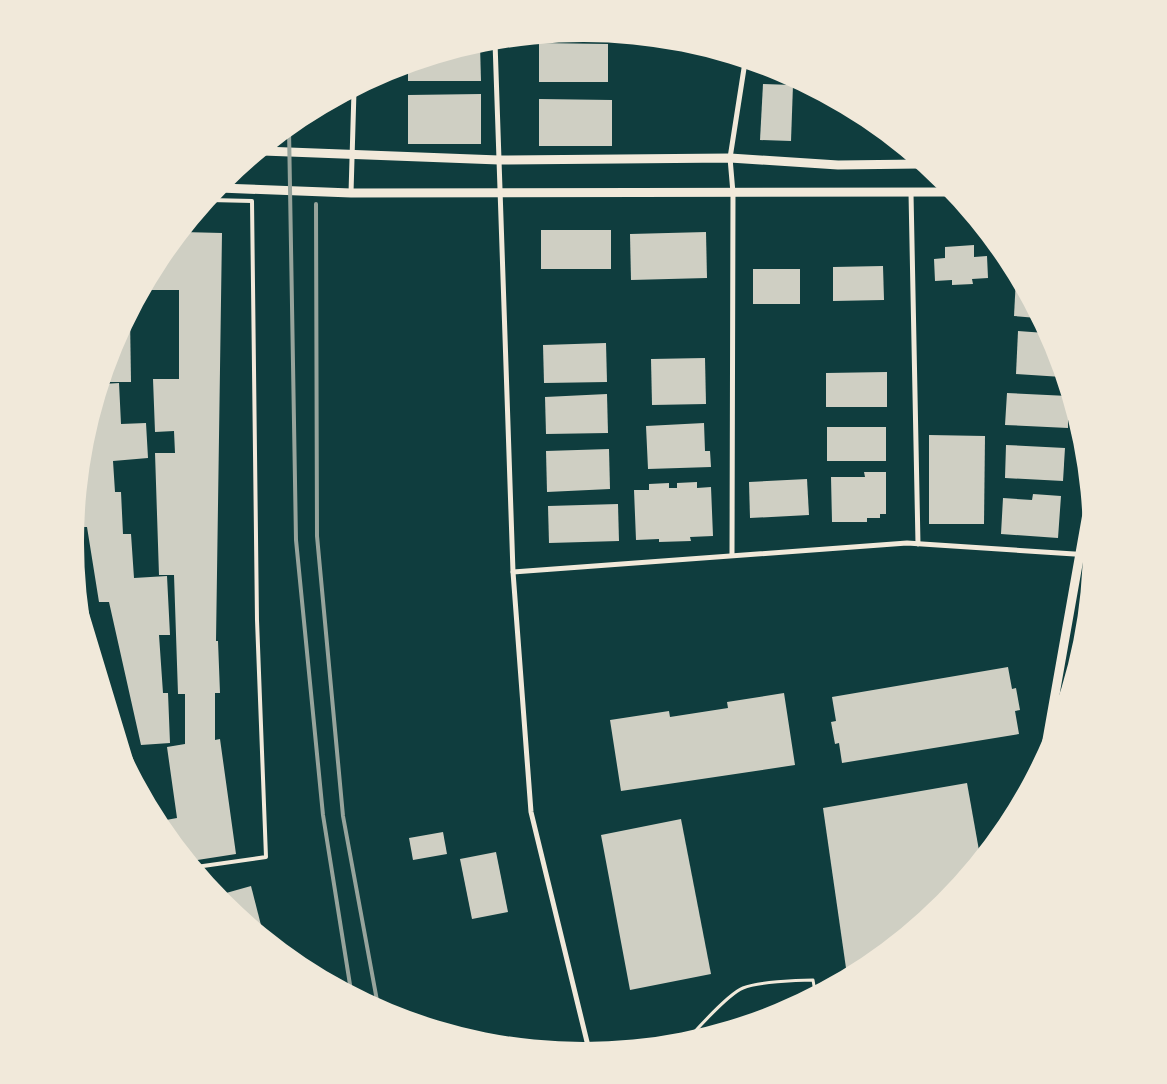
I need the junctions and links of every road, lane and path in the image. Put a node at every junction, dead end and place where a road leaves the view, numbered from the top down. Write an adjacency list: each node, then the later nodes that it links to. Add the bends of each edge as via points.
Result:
1 (496, 50): 7 (street)
2 (744, 69): 6 (street)
3 (354, 99): 5 (street)
4 (272, 151): 5 (street)
5 (354, 155): 7 (street); 13 (street)
6 (730, 158): 7 (street); 8 (street, via 838,165); 14 (street)
7 (499, 160): 10 (street)
8 (911, 164)
9 (231, 188): 13 (street)
10 (500, 192): 13 (street); 14 (street); 20 (street)
11 (911, 192): 12 (street); 14 (street); 17 (street)
12 (940, 192)
13 (351, 193)
14 (733, 193): 19 (street)
15 (220, 200): 24 (lane, via 252,201 257,620 266,857)
16 (1083, 538): 18 (street)
17 (918, 544): 18 (street); 19 (street)
18 (1080, 554): 23 (street)
19 (732, 555): 20 (street)
20 (514, 572): 27 (street, via 531,812)
21 (101, 670): 22 (street)
22 (109, 698)
23 (1051, 716)
24 (203, 865)
25 (814, 985): 26 (path, via 813,980 799,980 742,988)
26 (699, 1028)
27 (587, 1042)

